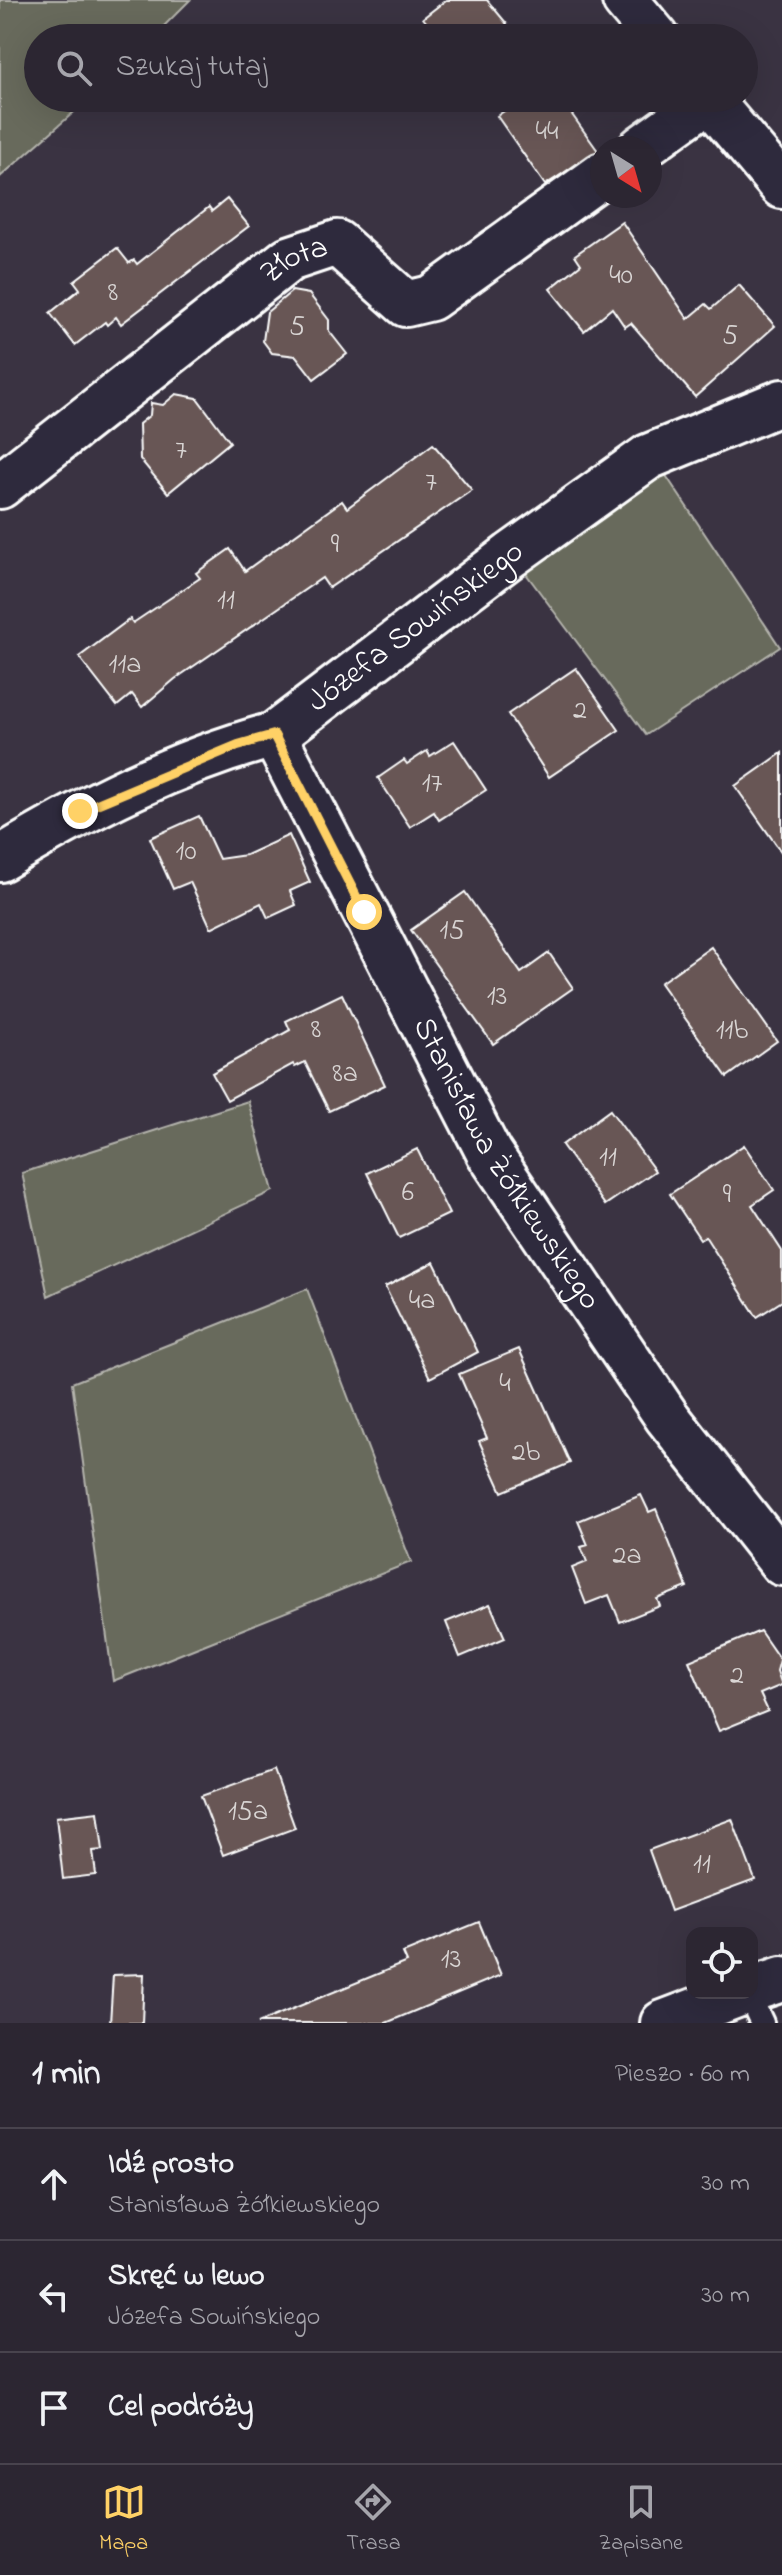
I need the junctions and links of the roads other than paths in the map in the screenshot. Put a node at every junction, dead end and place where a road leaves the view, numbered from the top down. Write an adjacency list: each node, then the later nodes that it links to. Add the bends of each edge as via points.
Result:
1 (625, 0): 2 (street)
2 (645, 24)
3 (690, 112): 5 (street)
4 (719, 112): 7 (street)
5 (657, 136)
6 (590, 184): 9 (street, Złota, via 431,298 406,304 337,243 289,259)
7 (782, 186)
8 (782, 402): 10 (street, Józefa Sowińskiego, via 648,457)
9 (0, 486)
10 (274, 735): 11 (street, Józefa Sowińskiego, via 115,795); 12 (street, Stanisława Żółkiewskiego, via 489,1153 667,1417)
11 (0, 859)
12 (782, 1563)
13 (782, 1979): 14 (street)
14 (758, 1988)
15 (728, 1999): 17 (street)
16 (753, 1999): 18 (lane)
17 (677, 2021)
18 (762, 2023)

